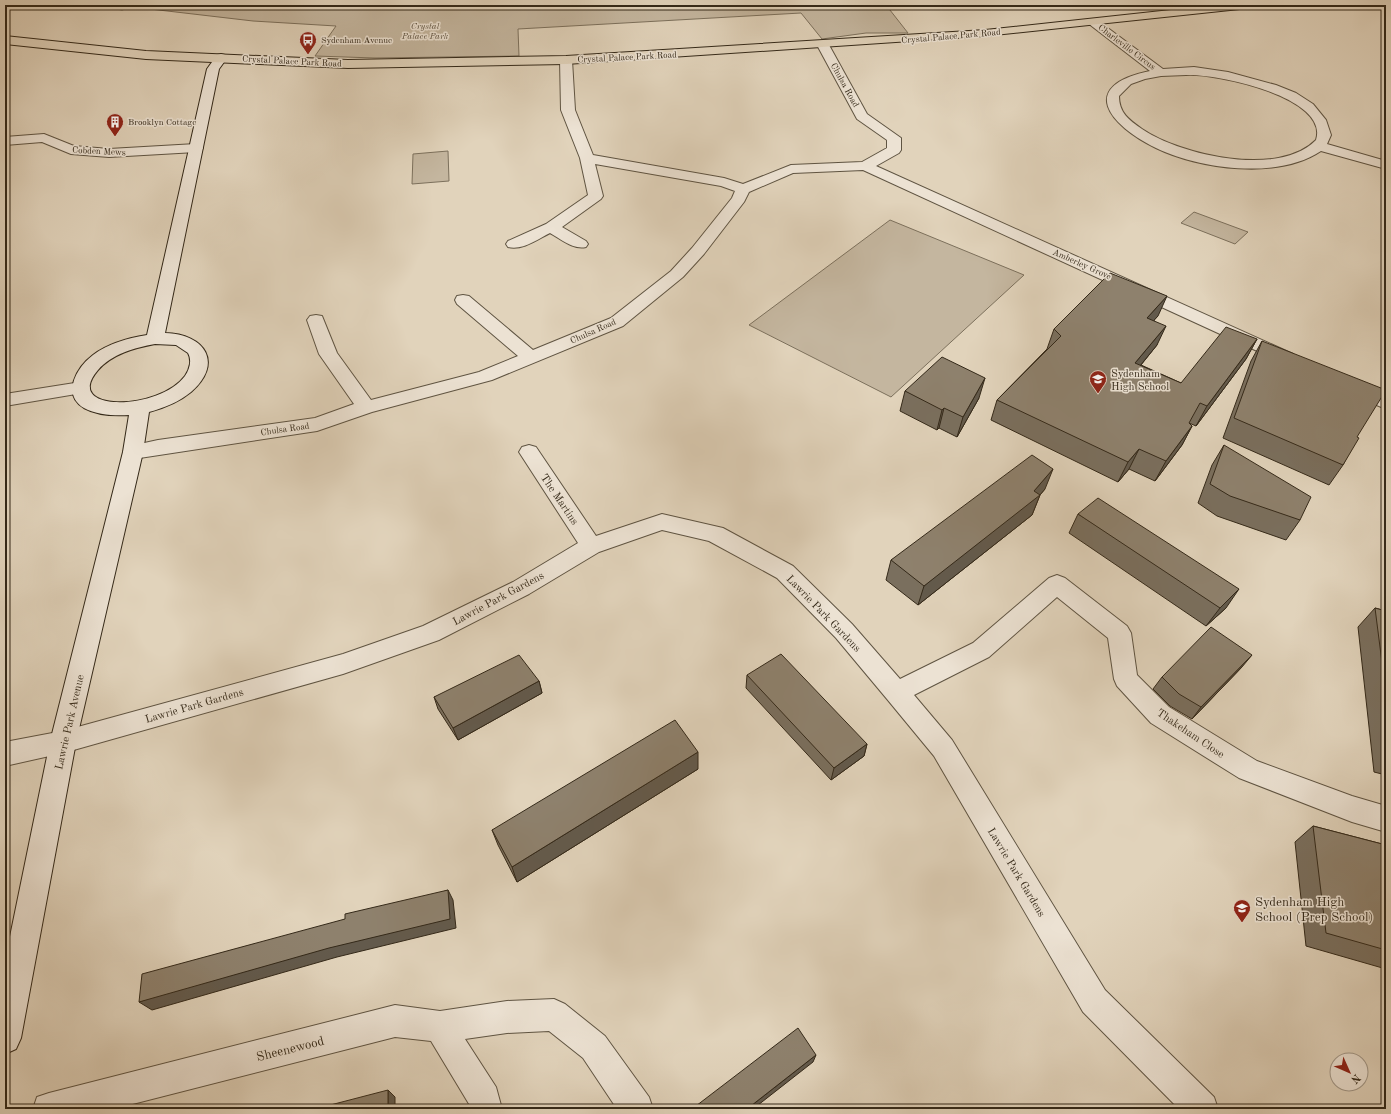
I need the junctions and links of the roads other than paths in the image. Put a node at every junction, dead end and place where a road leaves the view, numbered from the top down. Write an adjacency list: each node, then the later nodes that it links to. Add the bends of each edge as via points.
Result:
1 (1249, 5): 2 (main road, Crystal Palace Park Road)
2 (1093, 22): 4 (main road, Crystal Palace Park Road); 7 (street, Charleville Circus)
3 (5, 40): 5 (main road, Crystal Palace Park Road, via 146,55)
4 (823, 45): 6 (main road, Crystal Palace Park Road); 13 (street, Chulsa Road, via 862,116 894,138 894,150)
5 (221, 58): 6 (main road, Crystal Palace Park Road, via 348,64); 10 (street, via 213,69)
6 (566, 60): 11 (street, via 568,110)
7 (1161, 72): 9 (street, Charleville Circus, via 1214,73 1248,80 1291,96 1308,107 1320,120 1324,136); 9 (street, Charleville Circus, via 1127,81 1113,95 1112,106 1118,117 1141,136 1189,155 1245,163 1272,162 1302,156)
8 (5, 141): 10 (street, Cobden Mews, via 44,138 71,150 109,153)
9 (1319, 146): 12 (street)
10 (196, 148): 20 (street)
11 (587, 158): 14 (street, via 724,182); 15 (street, via 596,196)
12 (1386, 165)
13 (865, 166): 14 (street, Chulsa Road, via 791,169); 22 (street, Amberley Grove)
14 (743, 189): 21 (street, Chulsa Road, via 739,199 698,252 676,274 617,322)
15 (551, 227): 16 (street); 17 (street)
16 (514, 244)
17 (580, 244)
18 (463, 300): 21 (street)
19 (316, 320): 28 (street, via 328,354)
20 (155, 339): 24 (street, via 124,345 110,352 88,369); 27 (street, via 169,338 192,346 198,352 199,369 184,388 171,396)
21 (532, 358): 28 (street, Chulsa Road, via 485,376)
22 (1302, 365)
23 (1337, 381): 26 (street)
24 (81, 388): 25 (street); 27 (street, via 86,399 95,405 123,410)
25 (5, 400)
26 (1386, 403)
27 (140, 407): 29 (street, Lawrie Park Avenue)
28 (366, 407): 29 (street, Chulsa Road, via 314,424)
29 (133, 452): 33 (street, Lawrie Park Avenue)
30 (529, 452): 31 (street, The Martins)
31 (590, 546): 32 (street, Lawrie Park Gardens, via 662,522 715,534 784,572 844,631); 33 (street, Lawrie Park Gardens, via 522,588 431,633 343,664)
32 (896, 692): 35 (street, Thakeham Close, via 981,650 1057,584 1119,633 1126,679 1160,715 1248,770); 41 (street, Lawrie Park Gardens, via 943,748 1094,1001)
33 (63, 742): 34 (street, Lawrie Park Gardens); 37 (street, Lawrie Park Avenue)
34 (5, 754)
35 (1386, 819)
36 (440, 1027): 38 (street, Sheenewood, via 395,1021); 39 (street, via 484,1098); 40 (street, Sheenewood, via 507,1017 554,1015 594,1047)
37 (5, 1038)
38 (49, 1109)
39 (486, 1109)
40 (637, 1109)
41 (1202, 1109)

